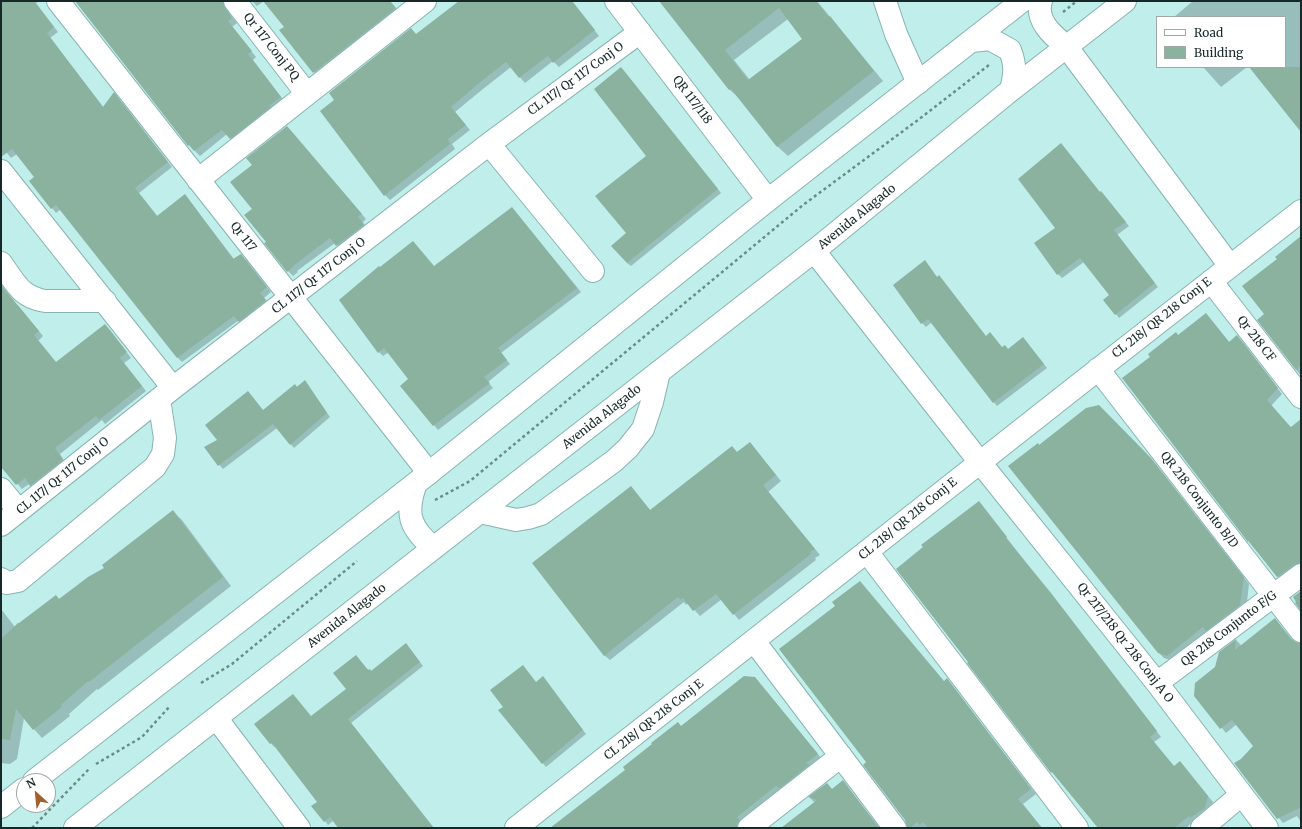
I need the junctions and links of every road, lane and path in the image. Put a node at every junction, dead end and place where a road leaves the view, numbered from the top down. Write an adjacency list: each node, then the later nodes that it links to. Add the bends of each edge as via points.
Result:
1 (58, 1): 20 (street, Qr 117)
2 (235, 1): 17 (street, Qr 117 Conj PQ)
3 (616, 1): 11 (street, QR 117/118)
4 (885, 1): 15 (street, via 896,34)
5 (1041, 1): 10 (street)
6 (1077, 1): 10 (path)
7 (1125, 1): 13 (street, Avenida Alagado)
8 (421, 2): 17 (street)
9 (1016, 3): 12 (street)
10 (1044, 25): 13 (street)
11 (640, 32): 18 (street, CL 117/ Qr 117 Conj O); 21 (street, QR 117/118)
12 (972, 41): 14 (street, via 990,39); 15 (street)
13 (1066, 46): 16 (street, Avenida Alagado); 25 (street)
14 (1010, 50): 16 (street, via 1015,72); 39 (path, via 803,205 470,481)
15 (918, 83): 21 (street)
16 (1011, 90): 23 (street, Avenida Alagado)
17 (307, 94): 20 (street)
18 (488, 144): 26 (street); 28 (street, CL 117/ Qr 117 Conj O)
19 (1, 171): 29 (street)
20 (198, 180): 28 (street, Qr 117)
21 (768, 200): 35 (street)
22 (1301, 211): 25 (street, CL 218/ QR 218 Conj E)
23 (814, 251): 31 (street, Avenida Alagado); 34 (street, Qr 217/218 Qr 218 Conj A O)
24 (1, 263): 29 (street, via 25,294 36,299)
25 (1230, 266): 27 (street, CL 218/ QR 218 Conj E)
26 (593, 271)
27 (1211, 281): 30 (street, CL 218/ QR 218 Conj E); 33 (street, Qr 218 CF)
28 (291, 298): 32 (street, CL 117/ Qr 117 Conj O); 35 (street, Qr 117)
29 (105, 301): 32 (street)
30 (1098, 369): 34 (street, CL 218/ QR 218 Conj E); 46 (street, QR 218 Conjunto B/D)
31 (659, 372): 38 (street, Avenida Alagado); 38 (street, via 643,429 614,461 541,514 516,520)
32 (166, 394): 37 (street, CL 117/ Qr 117 Conj O); 45 (street, via 163,454 155,467 18,581 7,583)
33 (1301, 396)
34 (979, 461): 42 (street, CL 218/ QR 218 Conj E); 49 (street, Qr 217/218 Qr 218 Conj A O)
35 (423, 478): 39 (street, via 411,497); 54 (street)
36 (1, 490): 37 (street)
37 (19, 511): 40 (street, CL 117/ Qr 117 Conj O)
38 (480, 512): 41 (street, Avenida Alagado)
39 (410, 517): 41 (street, via 414,528)
40 (1, 525)
41 (434, 548): 52 (street, Avenida Alagado)
42 (867, 552): 48 (street, CL 218/ QR 218 Conj E); 64 (street)
43 (361, 557): 50 (path, via 232,664)
44 (1301, 575): 46 (street, QR 218 Conjunto F/G)
45 (1, 579)
46 (1274, 597): 47 (street, QR 218 Conjunto B/D); 49 (street, QR 218 Conjunto F/G)
47 (1301, 632)
48 (754, 641): 53 (street); 61 (street, CL 218/ QR 218 Conj E)
49 (1157, 683): 56 (street, Qr 217/218 Qr 218 Conj A O)
50 (195, 686)
51 (172, 704): 58 (path, via 142,738 92,766)
52 (217, 719): 59 (street, Avenida Alagado); 60 (street)
53 (841, 756): 62 (street); 63 (street)
54 (44, 773)
55 (16, 795): 57 (street)
56 (1241, 795): 65 (street); 66 (street, Qr 217/218 Qr 218 Conj A O)
57 (1, 807)
58 (32, 828)
59 (75, 828)
60 (298, 828)
61 (516, 828)
62 (749, 828)
63 (895, 828)
64 (1077, 828)
65 (1202, 828)
66 (1266, 828)

